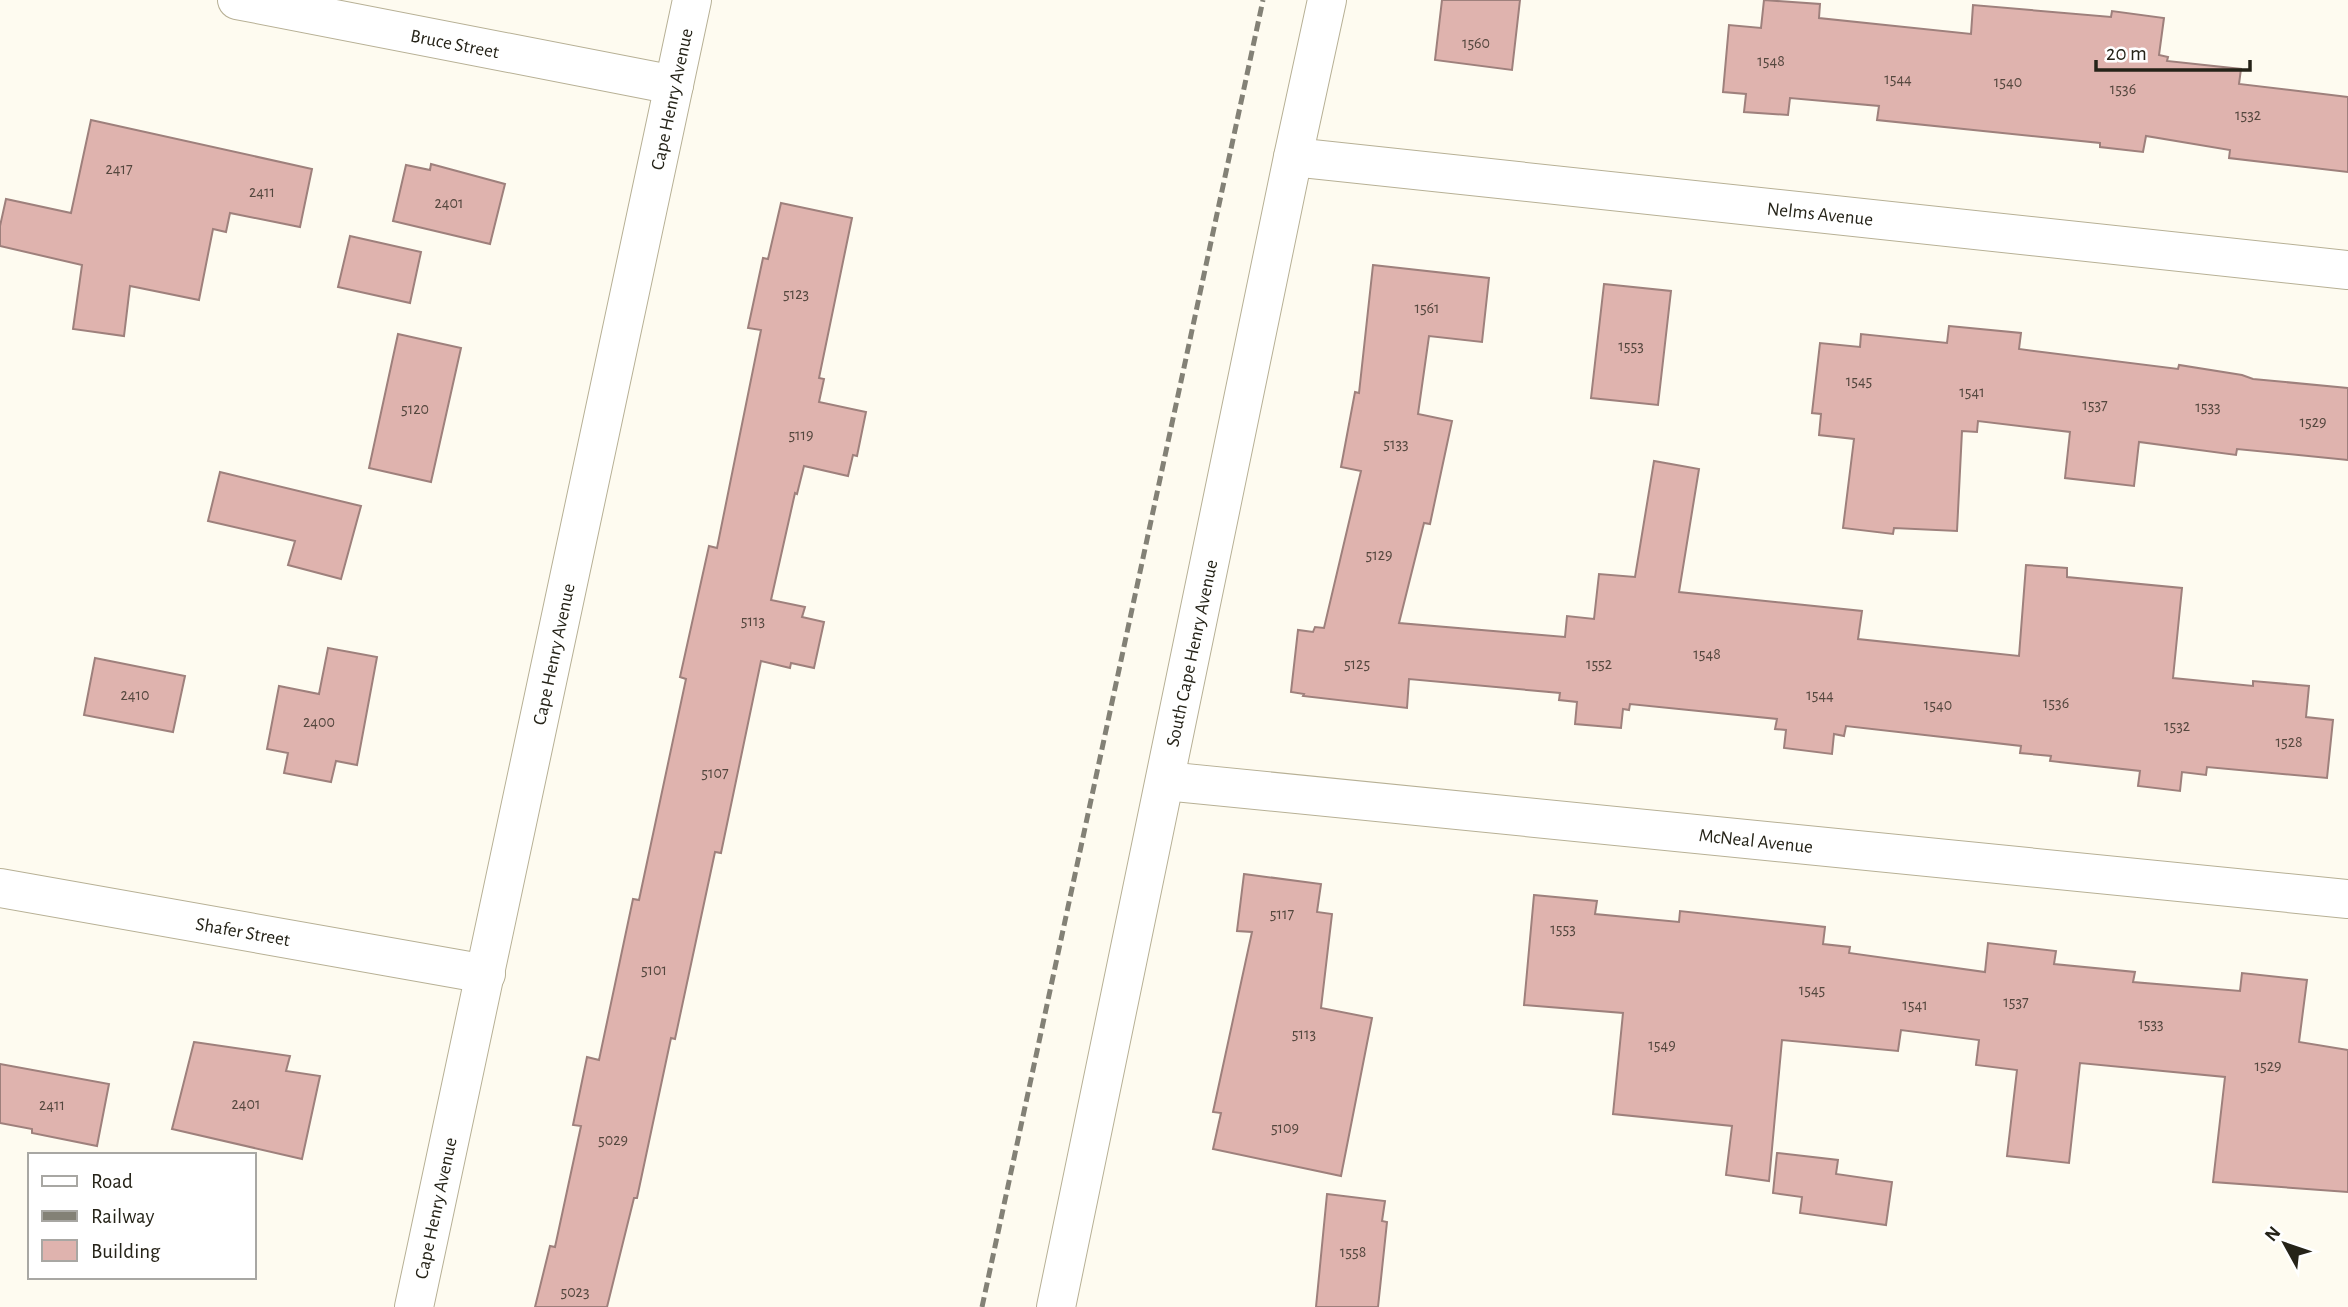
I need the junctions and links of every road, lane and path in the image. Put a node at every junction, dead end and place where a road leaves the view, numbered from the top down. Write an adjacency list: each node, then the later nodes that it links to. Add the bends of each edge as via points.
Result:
1 (237, 0): 4 (street, Bruce Street)
2 (692, 0): 4 (street, Cape Henry Avenue)
3 (1327, 0): 5 (street, South Cape Henry Avenue)
4 (674, 85): 10 (street, Cape Henry Avenue)
5 (1293, 157): 6 (street, Nelms Avenue); 7 (street, South Cape Henry Avenue)
6 (2348, 270)
7 (1165, 781): 9 (street, McNeal Avenue); 12 (street, South Cape Henry Avenue)
8 (0, 888): 10 (street, Shafer Street)
9 (2348, 899)
10 (485, 974): 11 (street, Cape Henry Avenue)
11 (414, 1307)
12 (1056, 1307)

